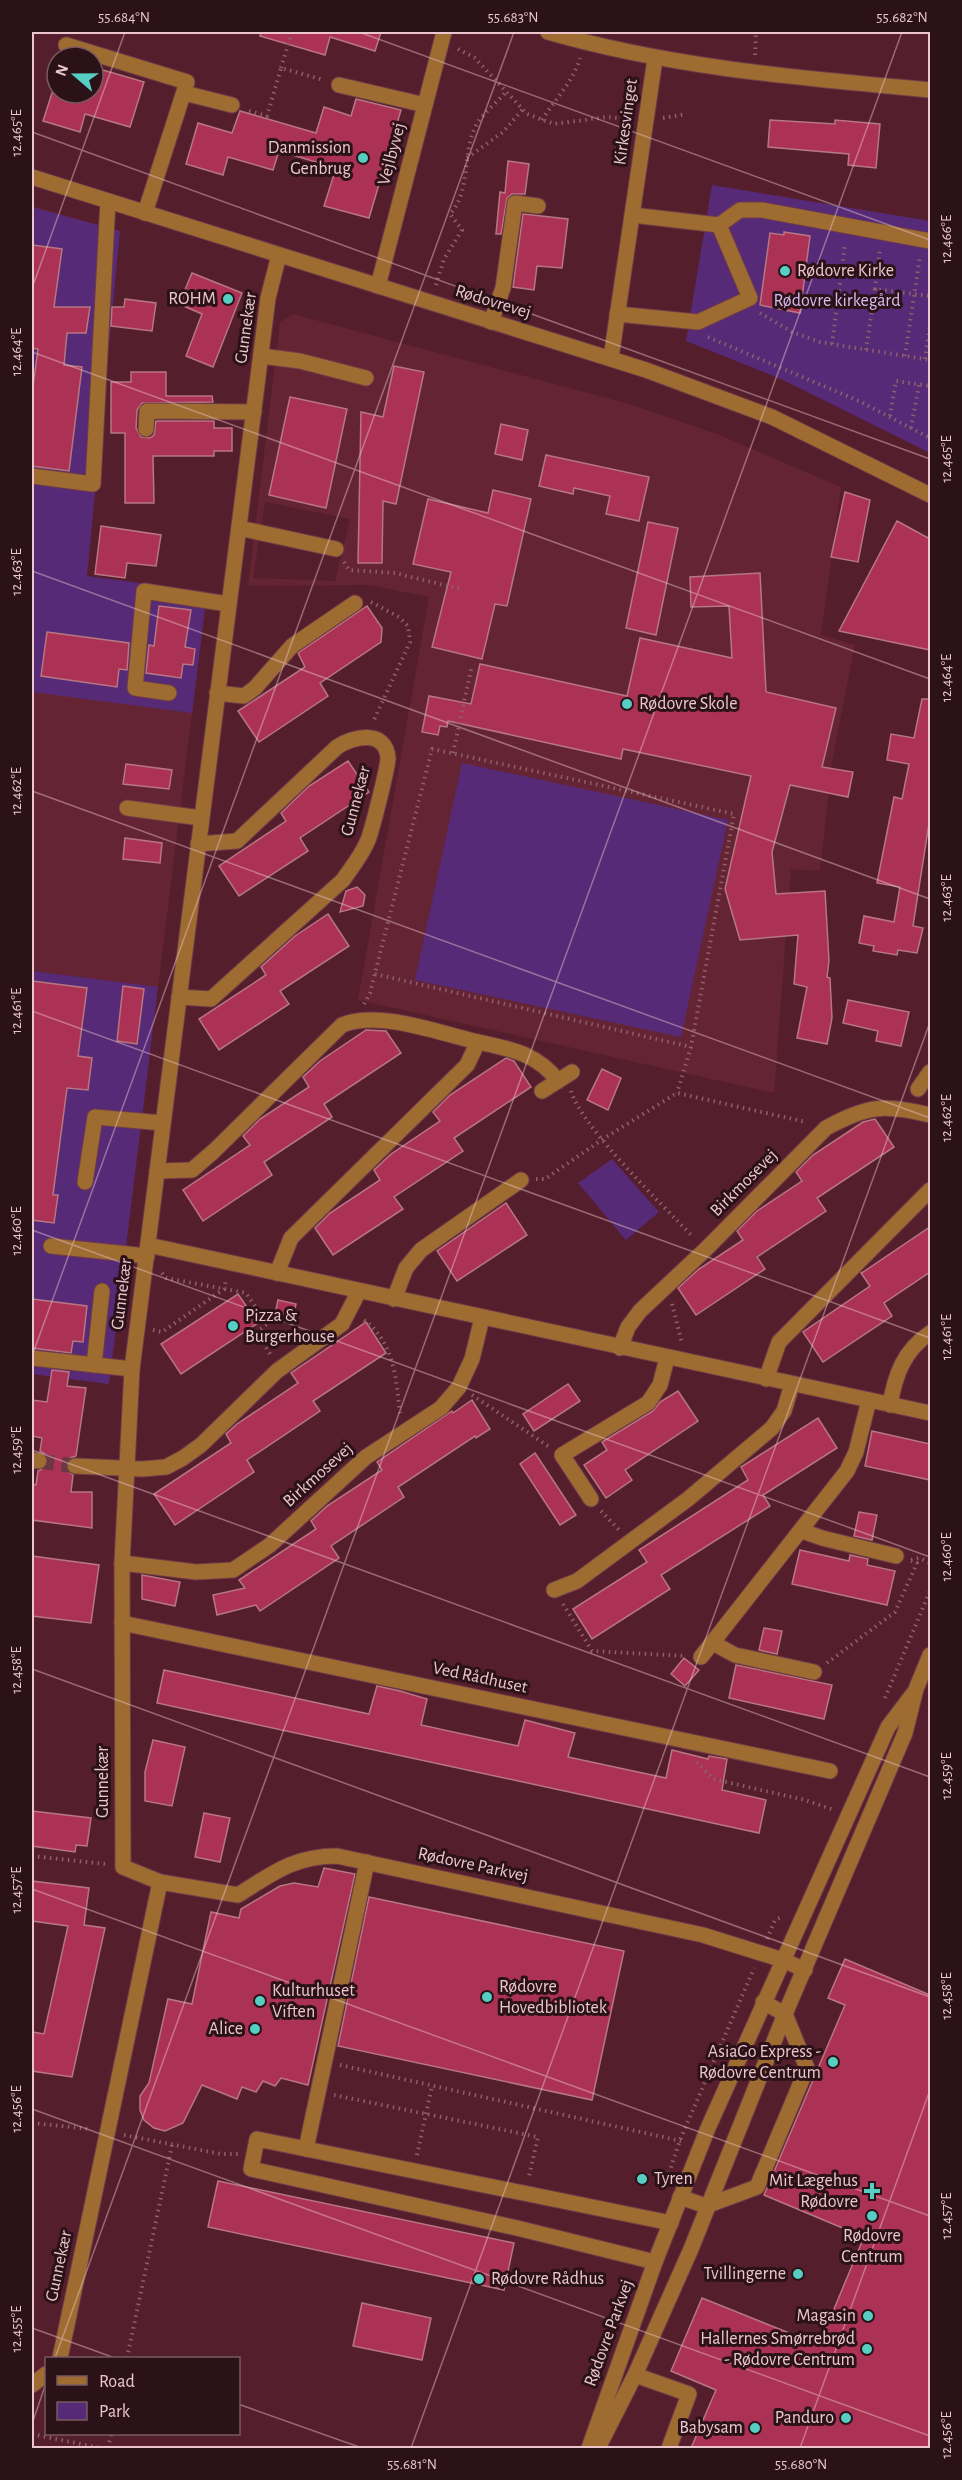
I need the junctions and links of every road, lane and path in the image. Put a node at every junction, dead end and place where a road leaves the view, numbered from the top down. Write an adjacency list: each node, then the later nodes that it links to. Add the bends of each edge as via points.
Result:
1 (292, 32): 7 (path)
2 (548, 32): 4 (street)
3 (443, 36): 10 (path, via 475,58); 13 (street, Vejlbyvej)
4 (586, 37): 6 (street); 15 (path, via 574,79)
5 (105, 57): 11 (street, via 187,82)
6 (655, 59): 9 (street, Kirkesvinget, via 745,73); 16 (street, Kirkesvinget)
7 (281, 68): 8 (path); 12 (path, via 267,116)
8 (339, 84): 13 (street)
9 (930, 90)
10 (507, 91): 14 (path); 17 (path, via 478,123)
11 (184, 93): 12 (street); 21 (street)
12 (232, 105)
13 (425, 105): 28 (street, Vejlbyvej)
14 (523, 109): 15 (path); 17 (path, via 503,132)
15 (542, 120): 16 (path, via 554,124 607,117)
16 (645, 121): 22 (street, Kirkesvinget)
17 (466, 159): 33 (path, via 459,205 450,214 462,230 444,259)
18 (32, 177): 19 (street, Rødovrevej)
19 (108, 201): 21 (street, Rødovrevej); 52 (street, via 93,484)
20 (538, 206): 35 (street, via 515,203 503,288)
21 (146, 213): 27 (street, Rødovrevej)
22 (632, 214): 23 (street); 34 (street, Kirkesvinget)
23 (719, 225): 24 (street, via 740,210 762,210); 32 (street, via 750,298)
24 (847, 226): 25 (street); 38 (path)
25 (882, 232): 26 (street); 29 (path)
26 (926, 240): 30 (path)
27 (279, 255): 28 (street, Rødovrevej); 40 (street, Gunnekær, via 268,298)
28 (378, 286): 33 (street, Rødovrevej)
29 (875, 289): 30 (path); 39 (path)
30 (914, 294): 31 (path); 41 (path)
31 (930, 297)
32 (741, 302): 36 (street); 38 (path, via 792,332)
33 (429, 303): 35 (street, Rødovrevej)
34 (617, 314): 36 (street); 42 (street, Kirkesvinget)
35 (491, 322): 42 (street, Rødovrevej)
36 (698, 322): 48 (path, via 704,336)
37 (930, 326): 43 (path)
38 (832, 344): 39 (path)
39 (866, 350): 41 (path)
40 (261, 356): 44 (street, via 300,361); 47 (street, Gunnekær)
41 (904, 356): 43 (path)
42 (611, 358): 53 (street, Rødovrevej, via 772,417)
43 (928, 359)
44 (366, 378)
45 (919, 385): 46 (path); 48 (path, via 896,381); 49 (path)
46 (930, 386)
47 (254, 412): 50 (street, via 147,411); 54 (street, Gunnekær)
48 (890, 417): 49 (path)
49 (911, 428): 51 (path)
50 (146, 429)
51 (930, 438)
52 (32, 476)
53 (930, 495)
54 (238, 528): 55 (street); 58 (street, Gunnekær)
55 (336, 549): 56 (path, via 349,570 395,573)
56 (460, 589)
57 (355, 603): 61 (street, via 292,646 244,696); 62 (path, via 371,602 399,617 408,626 410,642)
58 (228, 604): 60 (street, via 144,591 135,688); 61 (street, Gunnekær)
59 (472, 665): 63 (path)
60 (170, 693)
61 (217, 693): 65 (street, Gunnekær)
62 (367, 736): 66 (street, Gunnekær, via 351,738 337,747 237,841); 69 (street, Gunnekær, via 381,743 388,758 368,840 359,858 343,880 211,999)
63 (453, 753): 67 (path, via 432,749); 71 (path, via 734,814)
64 (127, 808): 65 (street)
65 (201, 818): 66 (street, Gunnekær)
66 (198, 844): 69 (street, Gunnekær)
67 (375, 974): 68 (path); 71 (path)
68 (370, 993)
69 (179, 997): 78 (street, Gunnekær)
70 (478, 1042): 73 (street, via 534,1057); 81 (street, via 376,1018 356,1019 342,1025 192,1170); 88 (street, via 467,1065 291,1238)
71 (691, 1047): 76 (path)
72 (930, 1072): 74 (street)
73 (566, 1076): 75 (street); 80 (path, via 575,1104)
74 (918, 1089)
75 (542, 1091)
76 (677, 1093): 79 (path); 80 (path)
77 (930, 1115): 79 (street, Birkmosevej, via 878,1106)
78 (163, 1123): 81 (street, Gunnekær); 83 (street, via 95,1117)
79 (826, 1128): 87 (street, Birkmosevej)
80 (603, 1139): 82 (path, via 546,1179); 87 (path)
81 (157, 1171): 86 (street, Gunnekær)
82 (521, 1180): 93 (street, via 421,1250 406,1268)
83 (85, 1182)
84 (930, 1190): 105 (street, via 779,1342)
85 (51, 1246): 86 (street)
86 (148, 1250): 88 (street); 90 (path, via 166,1278); 96 (street, Gunnekær)
87 (705, 1250): 89 (street, Birkmosevej)
88 (277, 1273): 92 (street)
89 (668, 1286): 98 (street, Birkmosevej, via 628,1327); 101 (path)
90 (224, 1289): 96 (path, via 162,1332); 104 (path, via 246,1293 267,1324 257,1332)
91 (102, 1291): 102 (street)
92 (359, 1291): 93 (street); 94 (street)
93 (394, 1299): 95 (street)
94 (351, 1311): 104 (street, via 342,1324); 111 (path, via 375,1328 393,1360)
95 (482, 1318): 98 (street); 107 (street, Birkmosevej, via 472,1359)
96 (138, 1326): 103 (street, Gunnekær)
97 (930, 1333): 109 (street, via 901,1364)
98 (620, 1348): 100 (street)
99 (32, 1358): 102 (street)
100 (667, 1358): 101 (street); 112 (street, via 660,1385 648,1403)
101 (687, 1362): 105 (street)
102 (94, 1365): 103 (street)
103 (132, 1369): 114 (street, Gunnekær)
104 (277, 1371): 114 (street, via 201,1446 183,1458 166,1467)
105 (766, 1379): 106 (street)
106 (792, 1384): 108 (street); 117 (street, via 784,1411 772,1428 688,1499)
107 (459, 1387): 111 (street, Birkmosevej, via 441,1408); 112 (path)
108 (869, 1400): 109 (street); 116 (street, via 847,1471)
109 (890, 1405): 110 (street)
110 (930, 1413)
111 (403, 1433): 120 (street, Birkmosevej, via 366,1457 270,1545 233,1570 196,1572)
112 (562, 1455): 115 (street)
113 (75, 1466): 114 (street)
114 (126, 1469): 120 (street, Gunnekær)
115 (591, 1499): 117 (path)
116 (802, 1531): 118 (street); 124 (street)
117 (629, 1542): 122 (street, via 577,1581)
118 (896, 1556): 127 (path, via 917,1563 895,1612)
119 (919, 1558): 121 (path)
120 (122, 1563): 123 (street, Gunnekær)
121 (930, 1563)
122 (554, 1590): 126 (path, via 592,1651)
123 (122, 1623): 129 (street, Ved Rådhuset); 134 (street, Gunnekær)
124 (713, 1643): 126 (street); 127 (street, via 735,1655)
125 (930, 1655): 128 (street, Rødovre Parkvej)
126 (701, 1657)
127 (814, 1672)
128 (923, 1692): 131 (street, Rødovre Parkvej, via 888,1727); 137 (street, Rødovre Parkvej)
129 (697, 1743): 130 (street, Ved Rådhuset); 131 (path, via 695,1759 713,1779 805,1800)
130 (830, 1771)
131 (849, 1815): 136 (street, Rødovre Parkvej)
132 (32, 1856): 134 (path)
133 (367, 1862): 135 (street, Rødovre Parkvej, via 314,1856 286,1865 238,1895); 136 (street, Rødovre Parkvej, via 703,1935); 140 (street)
134 (123, 1867): 135 (street)
135 (160, 1882): 145 (street, Gunnekær)
136 (783, 1960): 137 (street, Rødovre Parkvej); 138 (street, Rødovre Parkvej)
137 (805, 1970): 139 (street, Rødovre Parkvej)
138 (763, 2002): 139 (street); 147 (street, Rødovre Parkvej)
139 (785, 2014): 153 (street, Rødovre Parkvej); 153 (street, via 807,2068 757,2187)
140 (325, 2062): 141 (path); 142 (street)
141 (432, 2086): 143 (path); 147 (path)
142 (318, 2092): 143 (path); 148 (street)
143 (426, 2114): 150 (path); 151 (path, via 538,2137)
144 (32, 2123): 145 (path)
145 (108, 2131): 146 (path); 156 (street, Gunnekær)
146 (172, 2145): 149 (path, via 221,2154); 157 (path)
147 (701, 2145): 152 (street, Rødovre Parkvej)
148 (306, 2149): 149 (street, via 257,2139); 150 (street)
149 (254, 2154): 155 (street, via 251,2169)
150 (414, 2171): 151 (street)
151 (525, 2194): 154 (street)
152 (681, 2197): 153 (street); 154 (street, Rødovre Parkvej)
153 (706, 2206): 159 (street, Rødovre Parkvej, via 691,2250)
154 (671, 2223): 155 (street, Rødovre Parkvej)
155 (655, 2262): 163 (street, Rødovre Parkvej)
156 (60, 2357)
157 (126, 2357)
158 (45, 2375): 160 (street)
159 (635, 2375): 164 (street, Rødovre Parkvej); 165 (street, via 689,2394)
160 (32, 2385)
161 (32, 2434): 162 (path)
162 (100, 2448)
163 (589, 2448)
164 (598, 2448)
165 (669, 2448)

